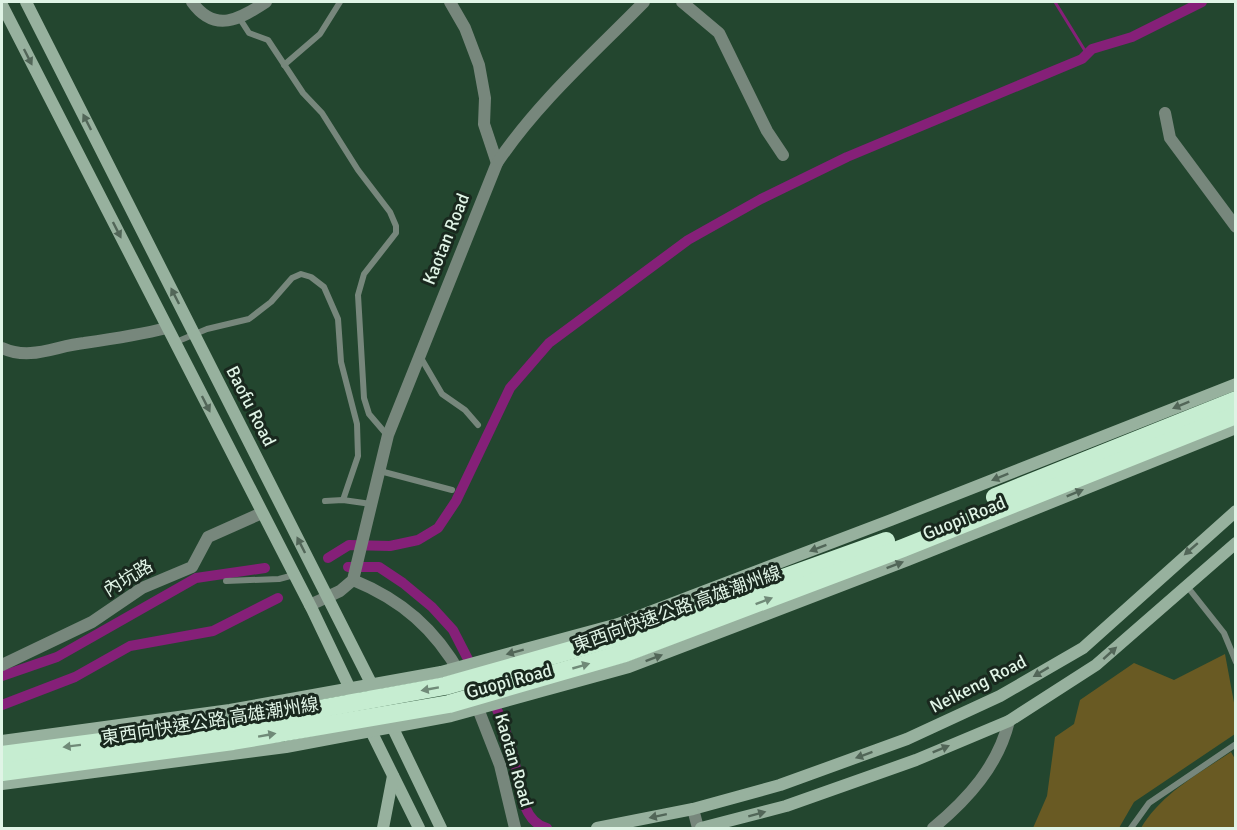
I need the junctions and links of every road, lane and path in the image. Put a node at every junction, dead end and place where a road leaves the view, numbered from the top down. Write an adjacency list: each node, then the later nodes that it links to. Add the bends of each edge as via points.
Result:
1 (26, 2): 16 (street, Baofu Road, one-way to 1)
2 (192, 2): 9 (street, via 208,17)
3 (266, 2): 9 (street)
4 (340, 2): 10 (lane, via 320,34)
5 (450, 2): 13 (street, via 479,65 485,98 483,124)
6 (644, 2): 13 (street, Kaotan Road, via 553,91)
7 (682, 2): 12 (street, via 719,33 767,131)
8 (2, 4): 15 (street, one-way to 15)
9 (240, 19): 10 (lane, via 249,33 268,40)
10 (284, 65): 25 (lane, via 322,113 396,226 396,233 364,274 358,295 364,398 369,414)
11 (1165, 113): 14 (street, via 1170,138)
12 (783, 155)
13 (497, 163): 19 (street, Kaotan Road)
14 (1236, 227)
15 (167, 328): 17 (street); 18 (street, via 48,352 28,354)
16 (194, 333): 17 (lane); 28 (lane, via 249,320 301,274 324,287 338,319 341,362 357,424 357,467); 38 (street, Baofu Road, one-way to 16)
17 (174, 343): 32 (street, one-way to 32)
18 (2, 348)
19 (419, 356): 23 (lane, via 442,394); 25 (street, Kaotan Road)
20 (1236, 384): 42 (street, Guopi Road, one-way to 42, via 618,624)
21 (1236, 400): 51 (highway, 東西向快速公路 高雄潮州線, one-way to 51, bridge, via 898,537 610,639 445,686 231,725)
22 (1236, 415): 52 (highway, 東西向快速公路 高雄潮州線, one-way to 22, bridge, via 233,741 448,704 625,653)
23 (478, 425)
24 (1236, 428): 45 (street, Guopi Road, one-way to 24, via 629,667)
25 (388, 435): 26 (street, Kaotan Road)
26 (380, 471): 27 (lane); 30 (street, Kaotan Road)
27 (452, 490)
28 (344, 500): 29 (lane); 30 (lane)
29 (325, 501)
30 (372, 504): 35 (street, Kaotan Road)
31 (1236, 511): 55 (street, Neikeng Road, one-way to 55, via 1083,648 1000,696 899,742 780,785)
32 (262, 513): 34 (street); 41 (street, 內坑路, via 208,537 192,567 142,588 92,622)
33 (1236, 543): 37 (street)
34 (294, 575): 36 (lane); 39 (street)
35 (354, 577): 38 (street); 42 (street, Kaotan Road, via 427,626)
36 (226, 581)
37 (1185, 585): 40 (lane, via 1224,633); 46 (street, one-way to 37, via 1096,665)
38 (328, 597): 39 (street); 43 (street, Baofu Road)
39 (310, 605): 44 (street)
40 (1236, 662)
41 (2, 665)
42 (459, 667): 43 (street, Guopi Road); 45 (street, Kaotan Road)
43 (372, 685): 44 (street, Guopi Road); 47 (street, Baofu Road)
44 (350, 689): 48 (street); 49 (street, Guopi Road, via 230,710)
45 (483, 707): 47 (street, Guopi Road); 59 (street, Kaotan Road)
46 (1009, 721): 61 (street, one-way to 46, via 786,807); 62 (street, via 995,760 974,789)
47 (393, 727): 48 (street, Guopi Road); 58 (street, Baofu Road)
48 (371, 731): 53 (street); 54 (street, Guopi Road, via 286,747)
49 (2, 741)
50 (1236, 744): 63 (lane, via 1149,802)
51 (2, 755)
52 (2, 772)
53 (393, 776): 56 (street); 57 (street)
54 (2, 784)
55 (693, 809): 60 (street, Neikeng Road, one-way to 60); 61 (street)
56 (383, 828)
57 (419, 828)
58 (441, 828)
59 (515, 828)
60 (597, 828)
61 (699, 828)
62 (933, 828)
63 (1131, 828)

